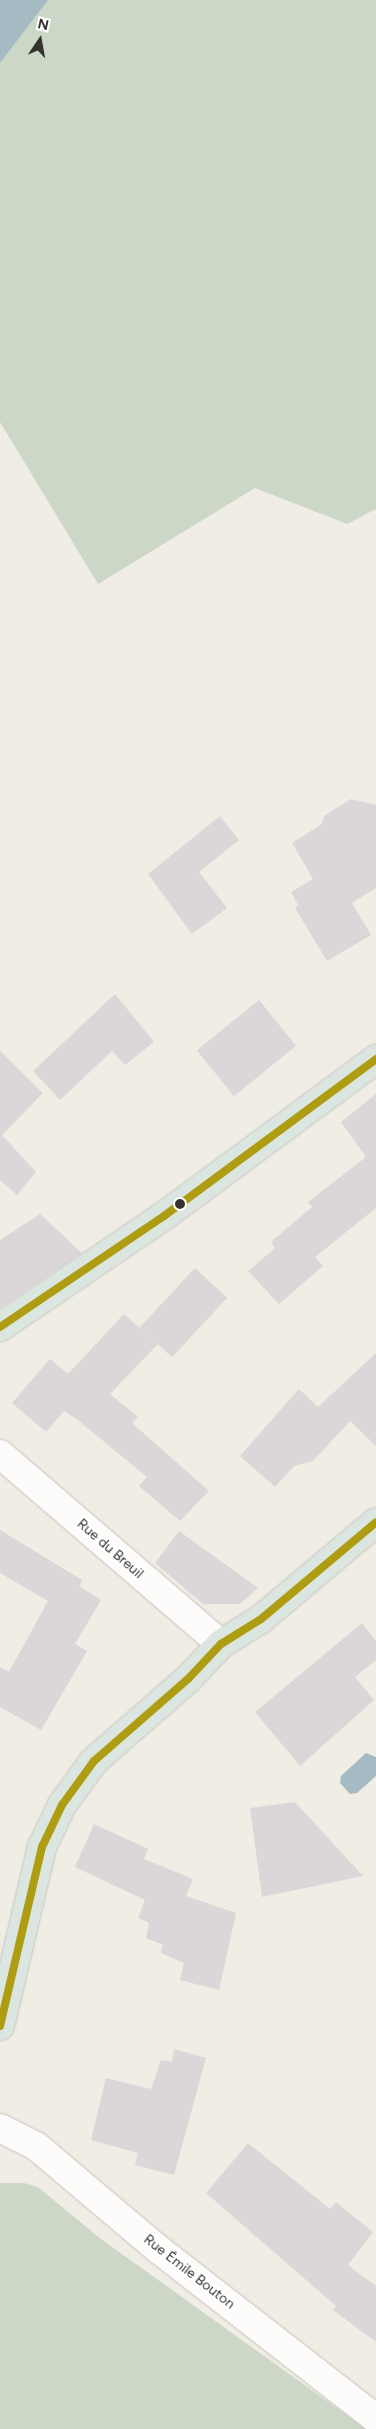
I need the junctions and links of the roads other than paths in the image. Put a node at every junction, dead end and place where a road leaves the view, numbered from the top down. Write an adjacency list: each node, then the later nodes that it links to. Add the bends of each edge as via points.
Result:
1 (376, 1059): 2 (main road, via 164,1216)
2 (0, 1327)
3 (0, 1454): 5 (street, Rue du Breuil)
4 (376, 1522): 5 (main road, via 261,1619)
5 (221, 1644): 6 (main road, via 194,1674 94,1761 62,1805 42,1847)
6 (0, 2026)
7 (0, 2128): 8 (street, Rue Émile Bouton, via 36,2146 158,2249)
8 (376, 2418)

